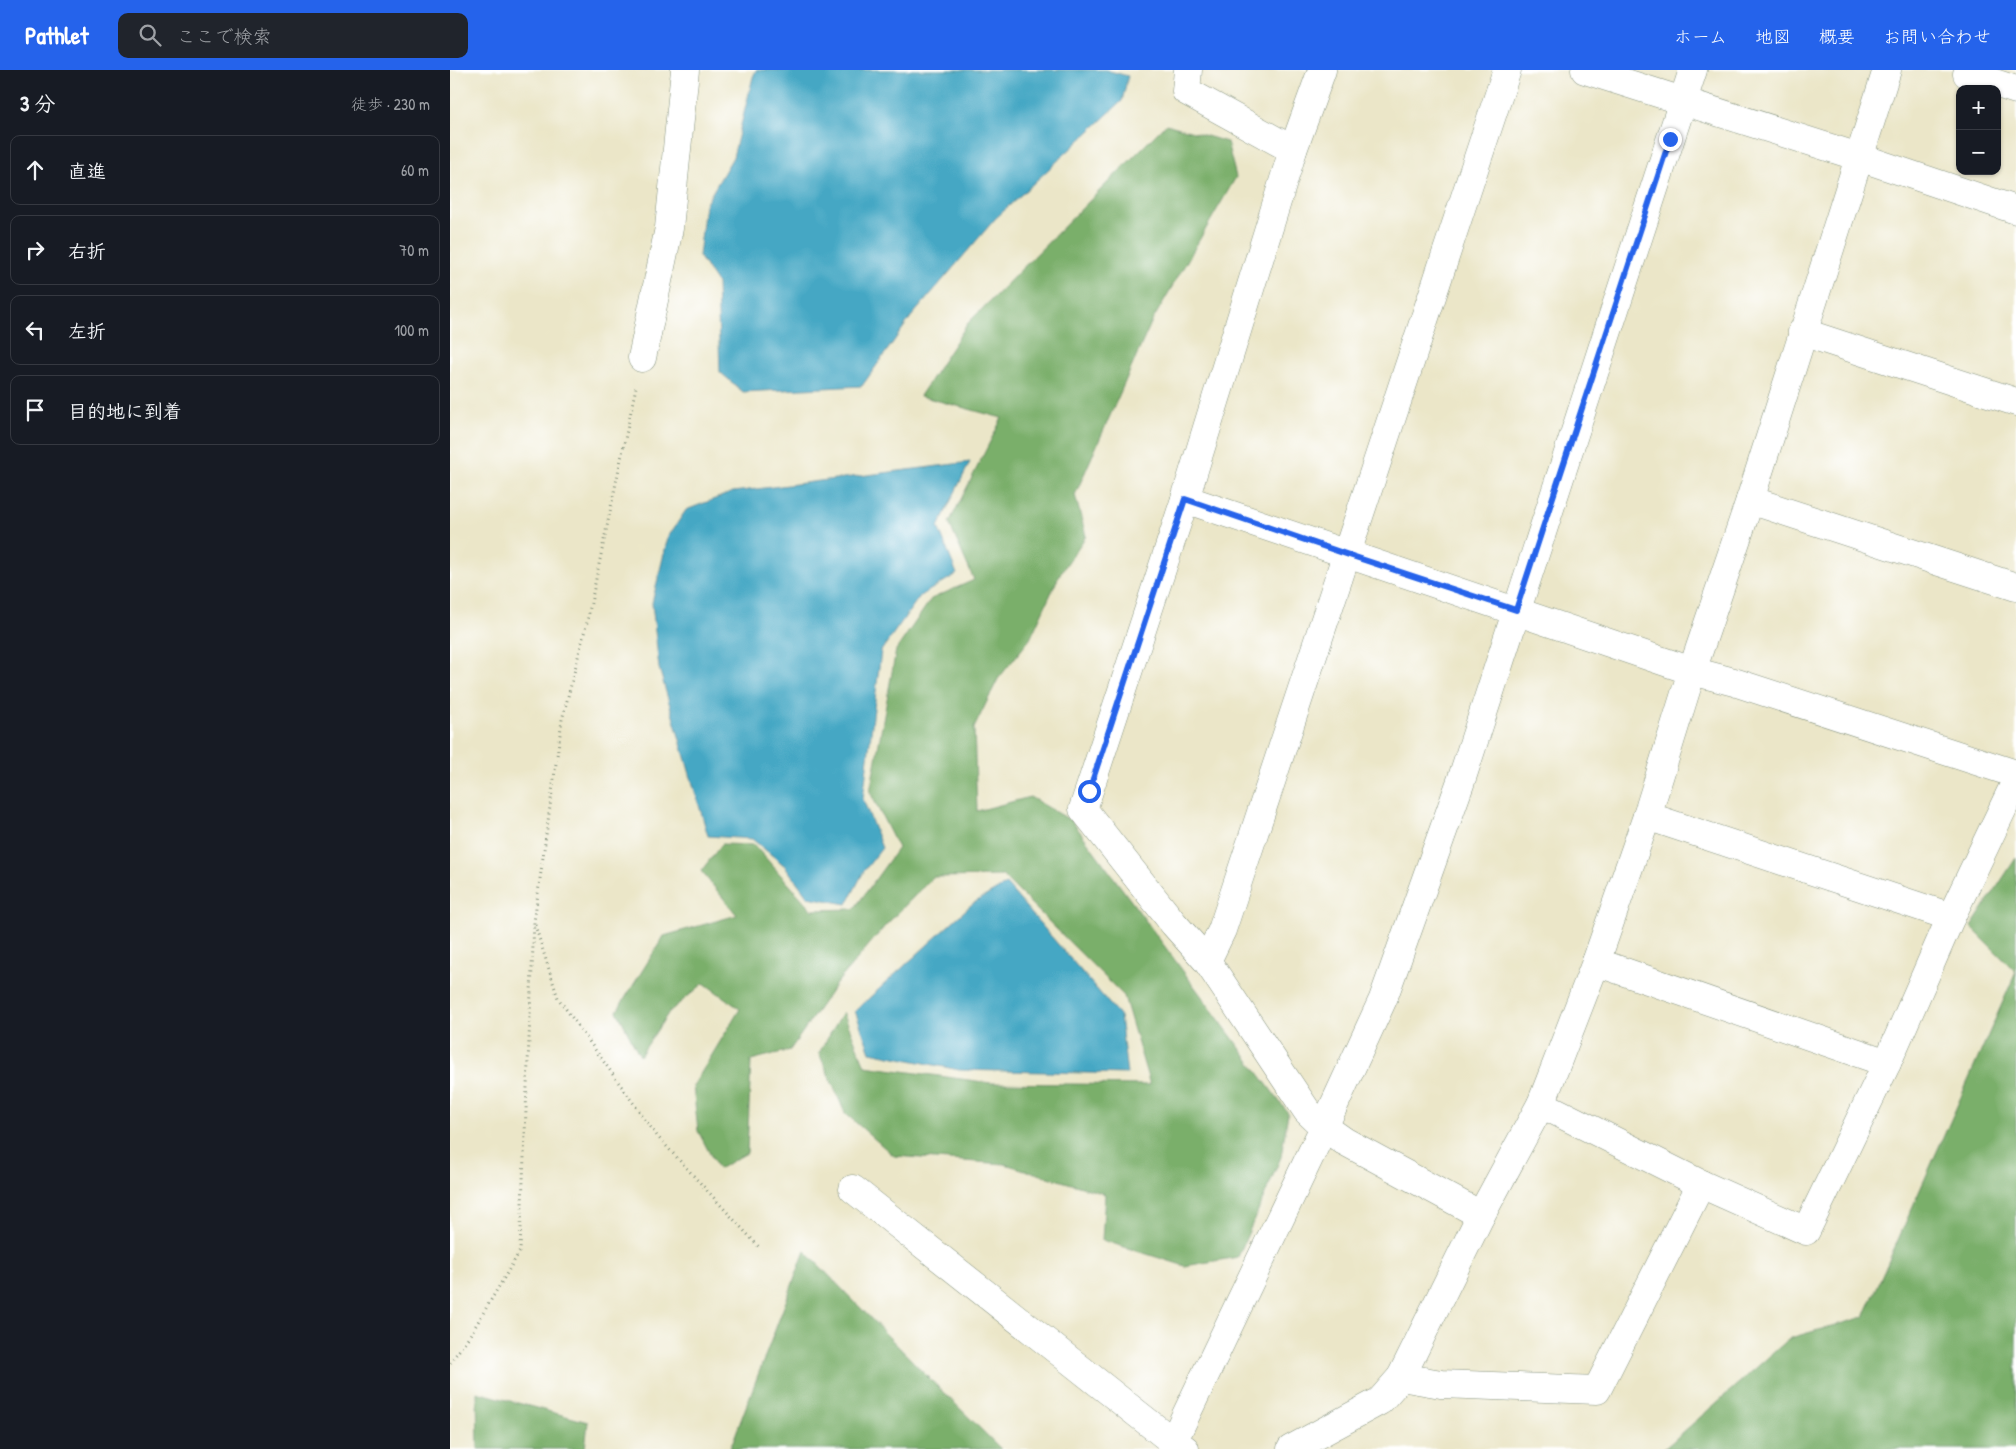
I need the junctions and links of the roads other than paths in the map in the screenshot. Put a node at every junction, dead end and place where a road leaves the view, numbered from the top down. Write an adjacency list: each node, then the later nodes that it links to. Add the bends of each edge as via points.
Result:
1 (685, 70): 15 (street, via 669,228)
2 (1188, 70): 11 (street, via 1186,92)
3 (1322, 70): 11 (street)
4 (1507, 70): 19 (street)
5 (1585, 70): 10 (street)
6 (1693, 70): 10 (street)
7 (1887, 70): 12 (street)
8 (1969, 70): 9 (street, via 1967,74)
9 (2016, 90)
10 (1683, 101): 12 (street); 21 (street)
11 (1293, 150): 17 (street)
12 (1859, 157): 13 (street); 14 (street)
13 (2016, 210)
14 (1802, 332): 16 (street); 18 (street)
15 (642, 358)
16 (2016, 402)
17 (1185, 499): 19 (street); 27 (street, via 1083,809)
18 (1750, 500): 20 (street); 22 (street)
19 (1346, 554): 21 (street); 27 (street, via 1222,930)
20 (2016, 587)
21 (1516, 610): 22 (street); 31 (street, via 1461,781 1383,999)
22 (1692, 671): 23 (street); 25 (street)
23 (2016, 774)
24 (2016, 781): 26 (street)
25 (1647, 816): 26 (street); 28 (street)
26 (1951, 917): 29 (street)
27 (1207, 961): 31 (street, via 1307,1111)
28 (1596, 962): 29 (street); 30 (street)
29 (1887, 1063): 32 (street, via 1806,1231)
30 (1541, 1104): 32 (street); 34 (street)
31 (1324, 1127): 34 (street, via 1344,1142); 36 (street)
32 (1701, 1184): 35 (street, via 1597,1390 1441,1384)
33 (853, 1189): 36 (street)
34 (1481, 1215): 35 (street)
35 (1401, 1376): 37 (street, via 1380,1401)
36 (1179, 1445)
37 (1291, 1449)

